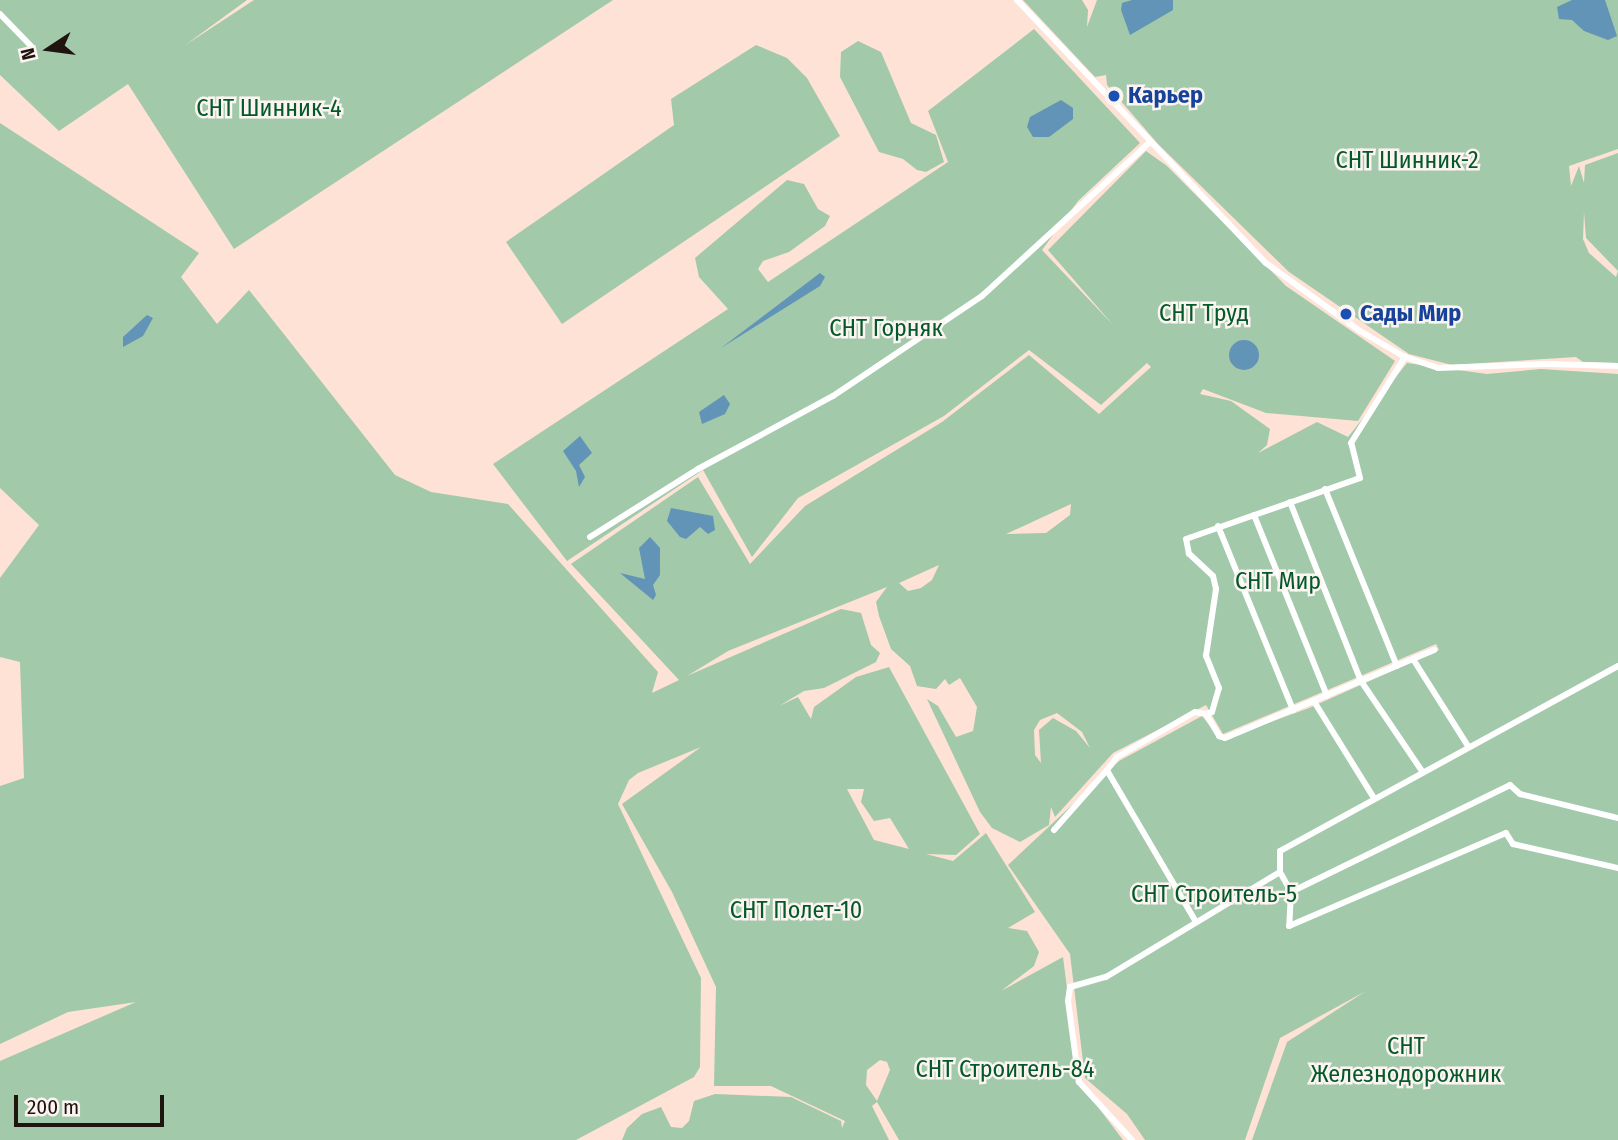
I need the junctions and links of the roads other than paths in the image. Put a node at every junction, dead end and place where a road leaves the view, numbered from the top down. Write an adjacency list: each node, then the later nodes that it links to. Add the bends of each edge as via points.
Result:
1 (1017, 0): 4 (street)
2 (0, 14): 3 (street)
3 (32, 47)
4 (1149, 144): 5 (street, via 1282,277); 11 (street, via 982,296 832,396 698,469)
5 (1405, 357): 6 (street, via 1451,370 1547,363); 7 (street, via 1351,443 1360,478)
6 (1618, 366)
7 (1325, 489): 8 (street); 14 (street)
8 (1290, 502): 9 (street); 16 (street)
9 (1254, 515): 10 (street); 17 (street)
10 (1218, 526): 19 (street); 20 (street, via 1186,539 1184,546 1213,576 1216,589 1206,656 1219,688 1212,712)
11 (590, 537)
12 (1434, 650): 13 (street)
13 (1413, 659): 14 (street); 21 (street)
14 (1397, 666): 16 (street)
15 (1618, 666): 21 (street)
16 (1362, 681): 17 (street); 23 (street)
17 (1327, 696): 18 (street)
18 (1315, 703): 19 (street); 24 (street)
19 (1293, 710): 20 (street, via 1225,738)
20 (1206, 714): 22 (street, via 1195,712 1117,757)
21 (1468, 746): 23 (street)
22 (1107, 770): 26 (street); 30 (street)
23 (1422, 771): 24 (street)
24 (1374, 798): 28 (street, via 1280,850)
25 (1618, 818): 29 (street, via 1520,794 1510,785)
26 (1054, 830)
27 (1618, 868): 29 (street, via 1513,844 1506,833 1289,926)
28 (1280, 872): 29 (street); 30 (street)
29 (1291, 892)
30 (1196, 922): 31 (street, via 1106,977 1076,985 1068,993 1079,1083)
31 (1132, 1140)

